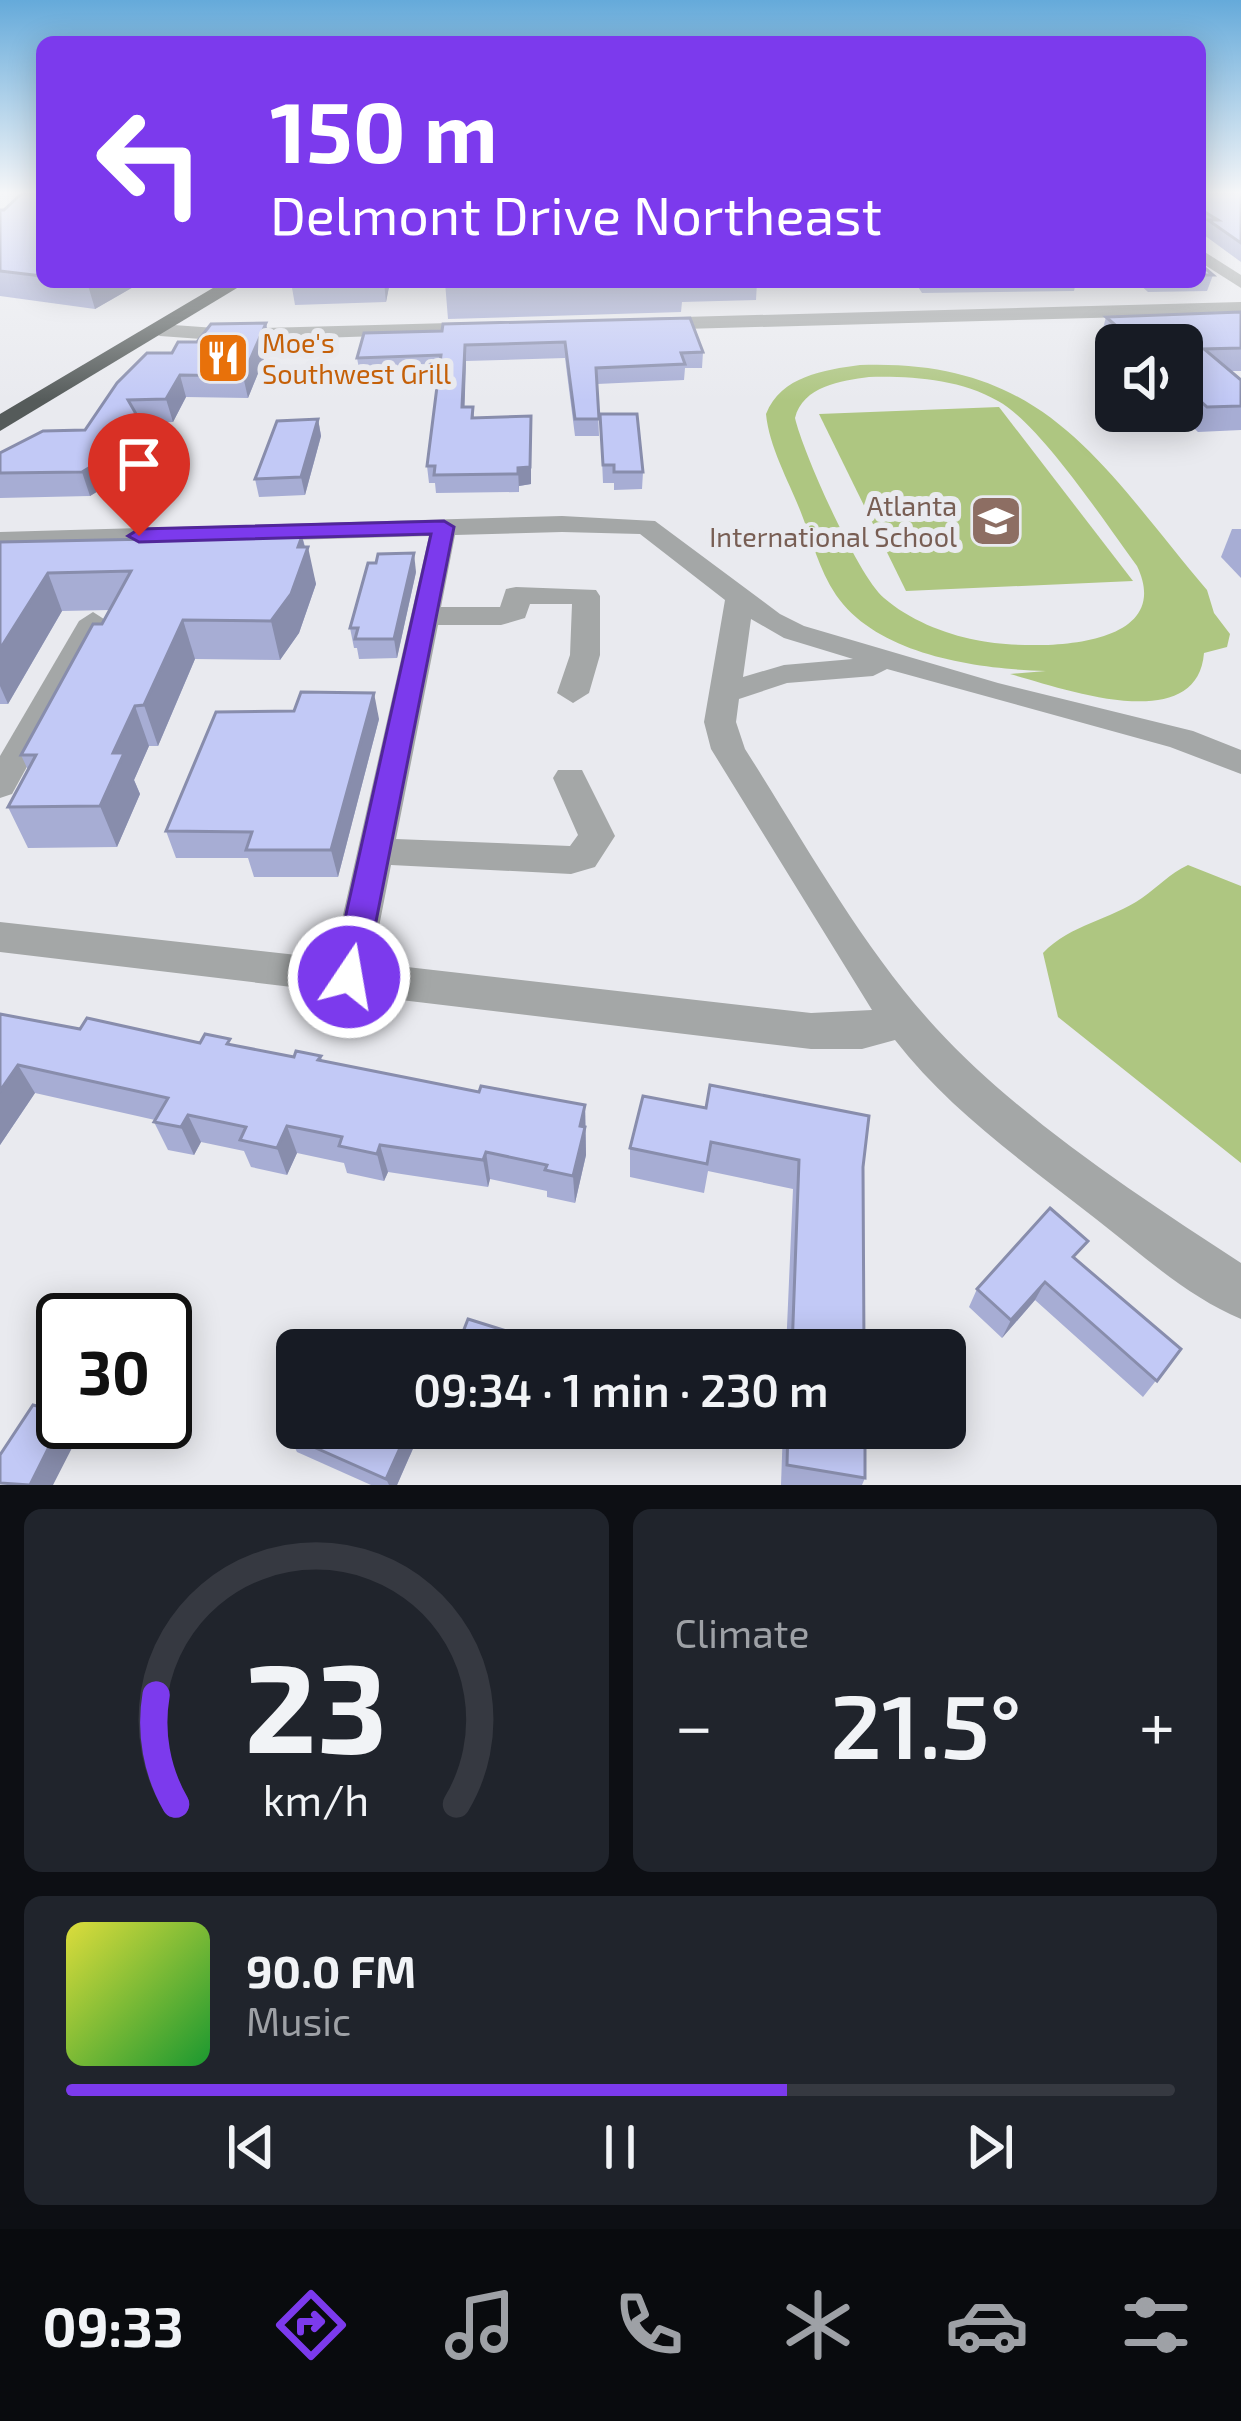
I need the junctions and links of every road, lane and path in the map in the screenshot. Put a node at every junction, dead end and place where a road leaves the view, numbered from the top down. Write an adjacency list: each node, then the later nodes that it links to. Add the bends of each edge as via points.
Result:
1 (1212, 262): 2 (street)
2 (1241, 283)
3 (227, 288): 7 (highway)
4 (1241, 308): 5 (street)
5 (628, 325)
6 (514, 328): 7 (street)
7 (160, 330): 8 (highway)
8 (0, 424)
9 (444, 527): 10 (street); 11 (street, via 646,526); 12 (street)
10 (0, 540)
11 (740, 597): 14 (street, via 794,632); 16 (street)
12 (426, 616): 15 (street, via 501,616 514,611 516,595 586,596 585,655); 20 (street)
13 (93, 621): 19 (street)
14 (935, 674): 16 (street, via 825,667); 17 (street, via 1181,739)
15 (573, 693)
16 (723, 694): 23 (street, via 728,749)
17 (1241, 763)
18 (570, 778): 20 (street, via 597,836 582,856)
19 (0, 786)
20 (375, 850): 22 (street)
21 (0, 937): 22 (street)
22 (349, 977): 23 (street, via 812,1031 862,1031)
23 (906, 1019): 24 (street, via 1001,1118)
24 (1241, 1293)

